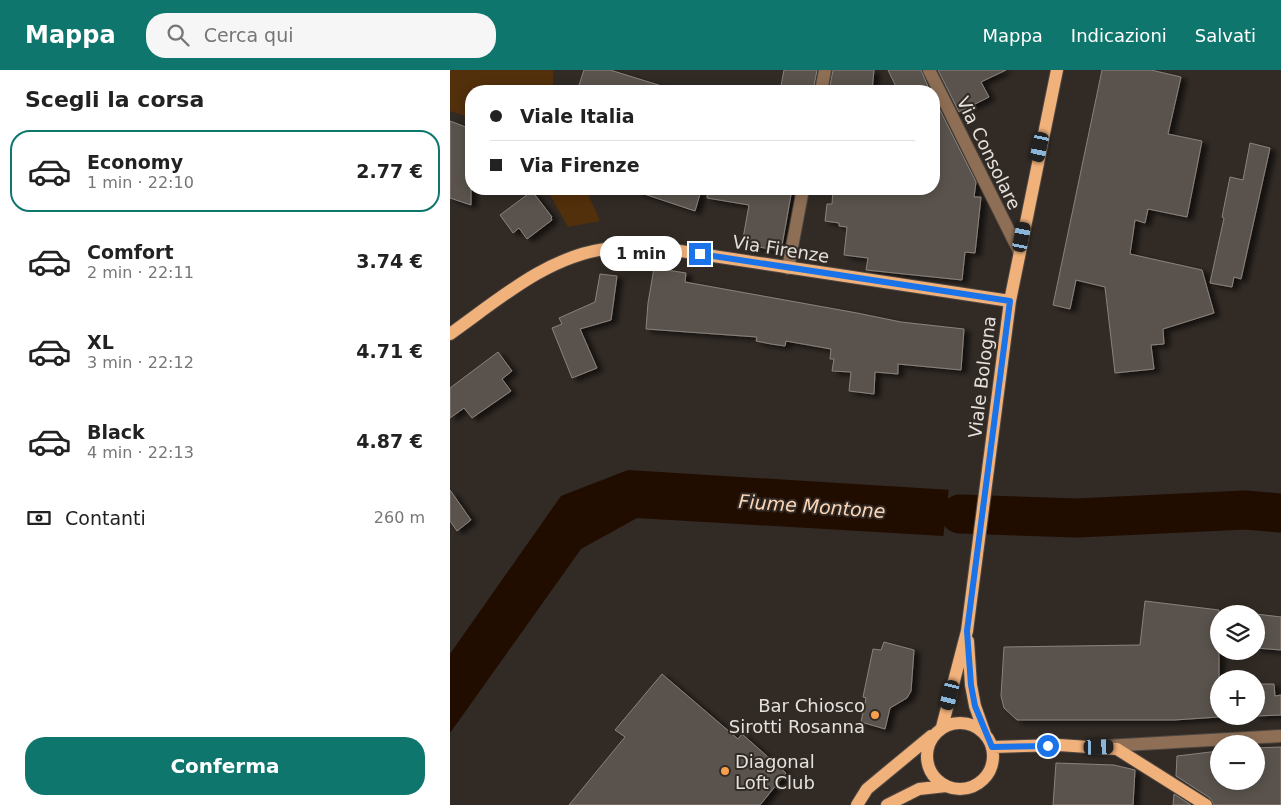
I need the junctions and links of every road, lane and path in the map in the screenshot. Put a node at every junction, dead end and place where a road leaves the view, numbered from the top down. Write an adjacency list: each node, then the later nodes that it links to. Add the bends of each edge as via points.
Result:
1 (825, 70): 4 (street)
2 (929, 70): 5 (street, Via Consolare)
3 (1057, 70): 8 (main road, Viale Bologna)
4 (822, 85)
5 (936, 85)
6 (940, 92): 8 (street, Via Consolare)
7 (802, 195): 9 (street)
8 (1019, 251): 10 (main road, Viale Bologna)
9 (788, 268): 10 (main road, Via Firenze); 11 (main road, Via Firenze, via 647,246 604,249 565,260 526,280)
10 (1010, 301): 12 (main road, Viale Bologna)
11 (450, 334)
12 (967, 631): 13 (main road, Viale Bologna); 14 (main road, Viale Bologna, via 971,685)
13 (938, 730): 14 (main road, via 957,722 980,729); 18 (main road, via 928,747 927,762 934,776); 19 (main road, via 867,789)
14 (986, 735): 16 (main road)
15 (1281, 736): 17 (street)
16 (992, 747): 17 (main road); 18 (main road, via 991,767 979,783 966,788)
17 (1099, 747): 21 (main road, via 1118,749)
18 (946, 786): 20 (main road, via 919,789)
19 (857, 805)
20 (887, 805)
21 (1206, 805)

